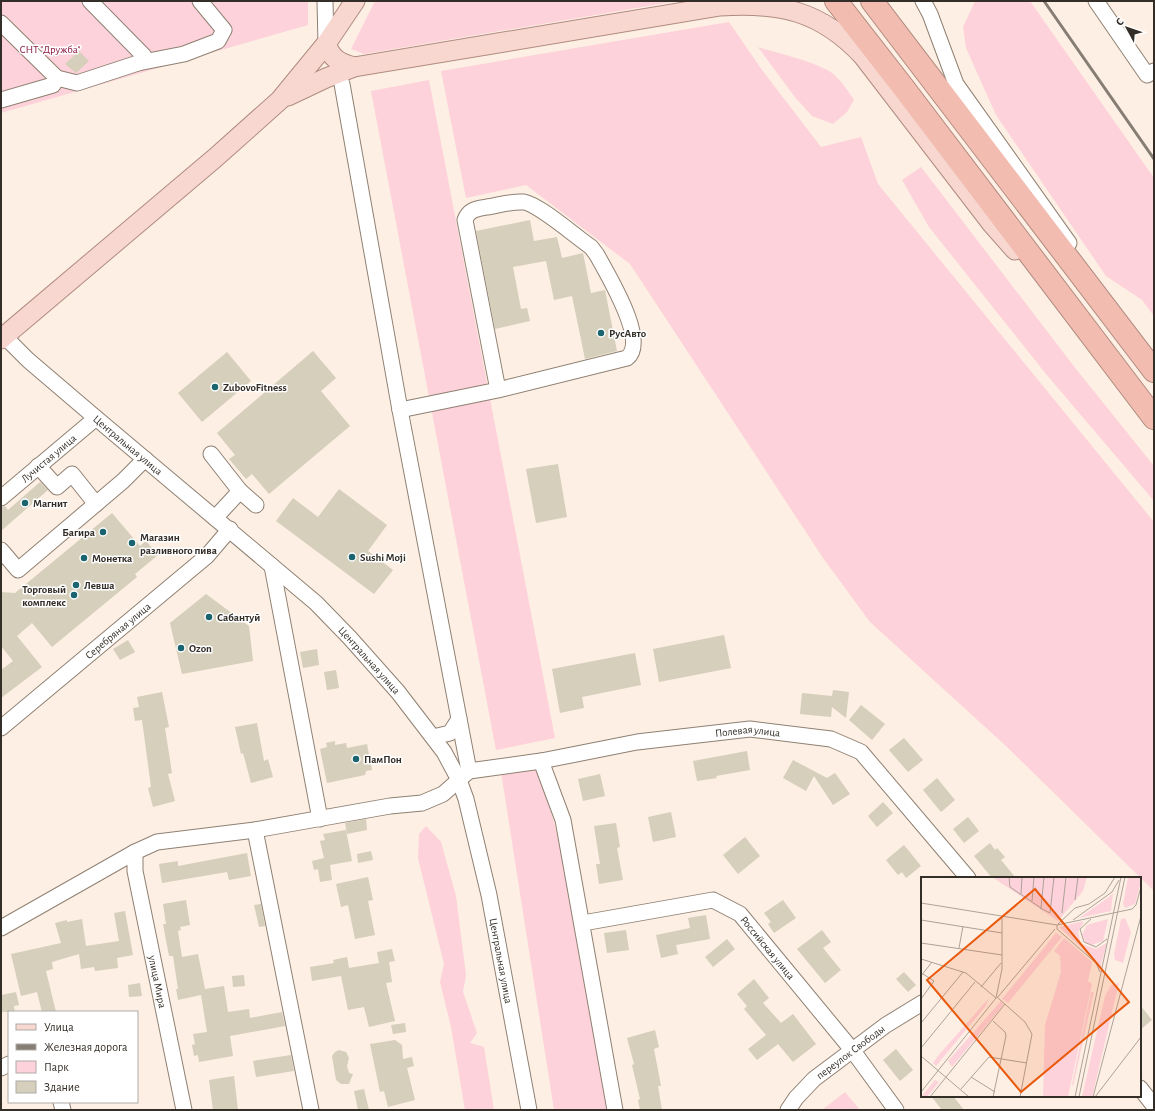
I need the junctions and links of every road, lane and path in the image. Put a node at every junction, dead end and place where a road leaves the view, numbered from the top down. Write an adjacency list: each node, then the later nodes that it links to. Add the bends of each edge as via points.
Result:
1 (90, 1): 11 (street, via 144,56)
2 (200, 1): 11 (street, via 224,30 218,41 184,54)
3 (325, 1): 10 (street)
4 (355, 1): 10 (main road)
5 (836, 1): 19 (highway)
6 (872, 1): 20 (highway)
7 (923, 1): 20 (street, via 956,84 1060,230)
8 (1096, 1): 13 (street, via 1147,75)
9 (1, 23): 14 (street)
10 (326, 44): 12 (main road, via 338,63); 17 (main road)
11 (138, 63): 14 (street, via 77,83)
12 (354, 67): 17 (main road); 19 (main road, via 720,6 751,4 806,15 834,30 863,56 992,224)
13 (1154, 71)
14 (57, 78): 16 (street, via 53,85)
15 (342, 84): 23 (street)
16 (1, 100)
17 (280, 100): 18 (main road)
18 (3, 338): 24 (street, Центральная улица)
19 (1095, 340): 25 (highway)
20 (1134, 345): 21 (highway)
21 (1154, 371)
22 (498, 390): 22 (street, via 465,220 475,209 516,202 526,203 534,206 591,247 597,255 626,310 634,350 627,358); 23 (street)
23 (400, 410): 37 (street)
24 (96, 418): 27 (street, Центральная улица); 28 (street, Лучистая улица)
25 (1154, 418)
26 (211, 454): 29 (street)
27 (145, 459): 31 (street); 33 (street, Центральная улица)
28 (38, 466): 30 (street, Лучистая улица); 31 (street, via 57,487 72,474)
29 (240, 491): 32 (street); 33 (street)
30 (1, 498)
31 (96, 504): 35 (street, via 18,570)
32 (256, 505)
33 (215, 518): 34 (street, Центральная улица)
34 (230, 529): 36 (street, Центральная улица); 38 (street, Серебряная улица, via 207,556)
35 (1, 550)
36 (272, 566): 39 (street, Центральная улица, via 316,603 350,638 398,692); 42 (street)
37 (459, 719): 39 (street, via 450,733); 41 (street)
38 (1, 728)
39 (433, 737): 41 (street, Центральная улица)
40 (541, 760): 41 (street, Полевая улица); 45 (street, Полевая улица, via 637,742 750,729 831,739 861,752); 46 (street, via 563,820)
41 (464, 776): 42 (street, via 443,794 422,803); 54 (street, Центральная улица, via 466,799 489,895)
42 (320, 819): 43 (street)
43 (255, 830): 44 (street, via 157,842); 53 (street)
44 (134, 852): 47 (street); 52 (street, улица Мира, via 135,871)
45 (967, 877)
46 (583, 923): 49 (street, Российская улица, via 712,900 740,914); 55 (street)
47 (1, 928)
48 (921, 1004): 49 (street, переулок Свободы, via 886,1025)
49 (853, 1051): 56 (street, переулок Свободы, via 814,1079); 57 (street, Российская улица)
50 (1141, 1089): 51 (street)
51 (1154, 1106)
52 (184, 1110)
53 (311, 1110)
54 (529, 1110)
55 (615, 1110)
56 (788, 1110)
57 (896, 1110)

